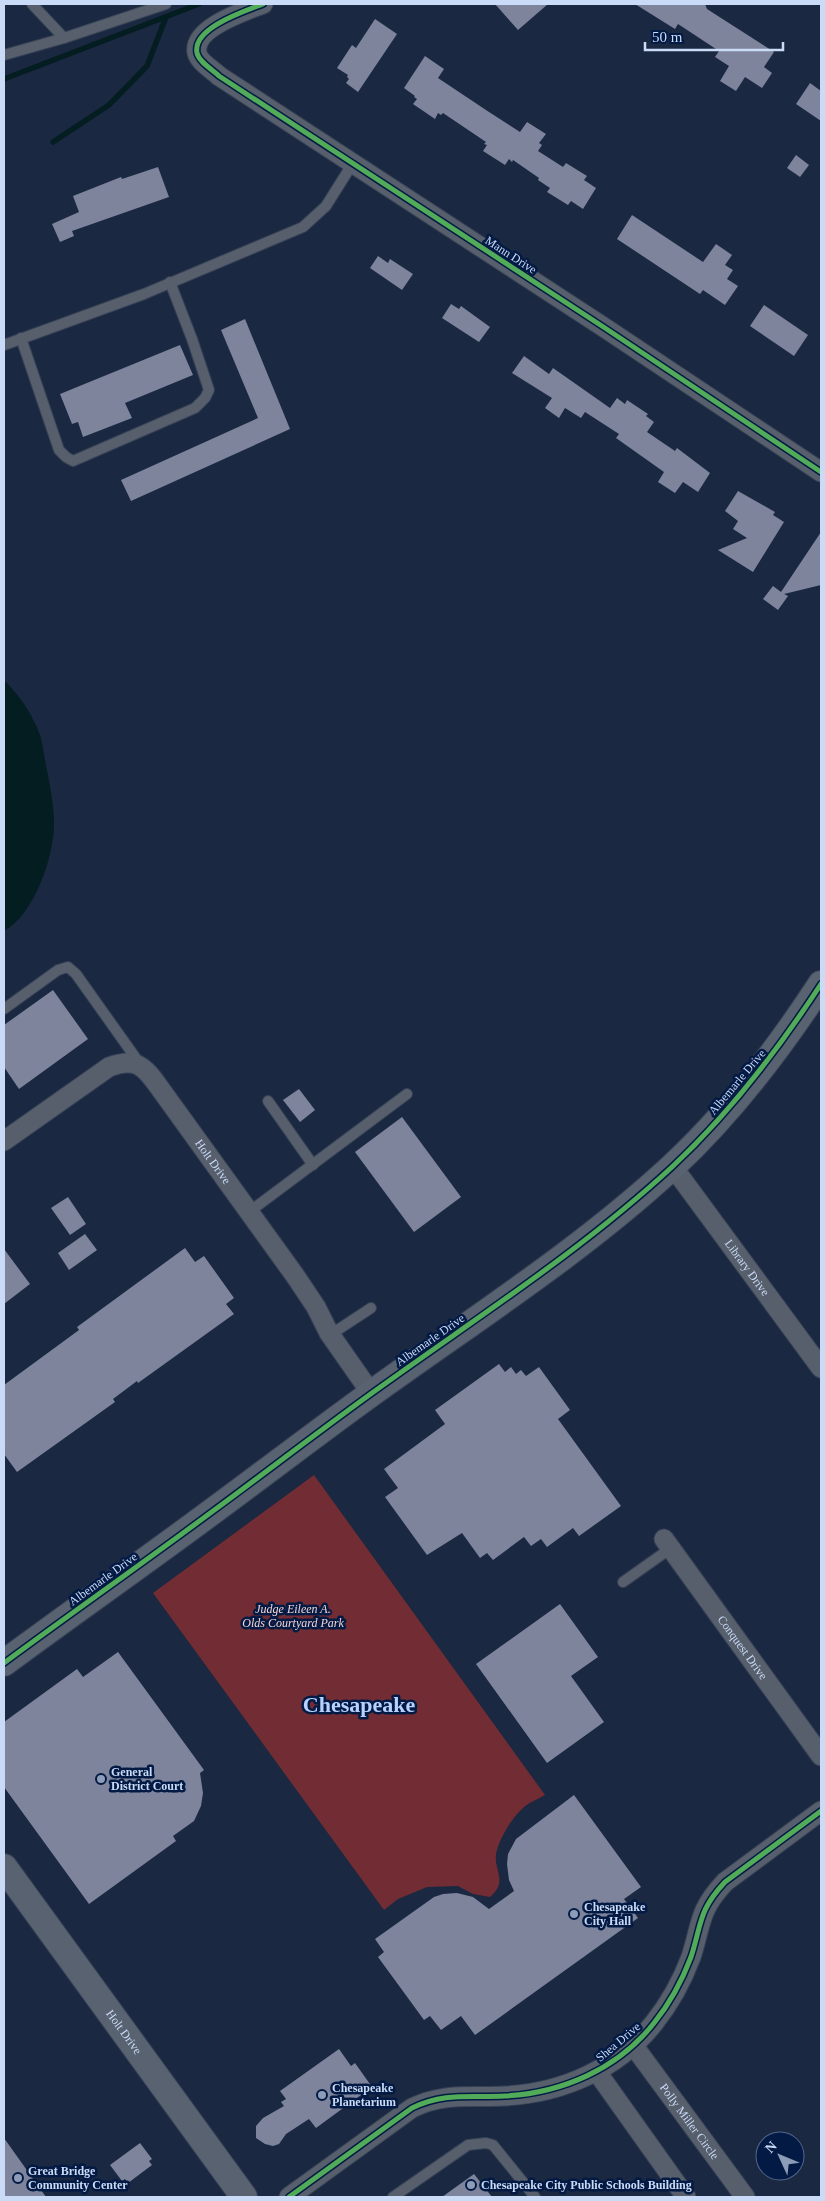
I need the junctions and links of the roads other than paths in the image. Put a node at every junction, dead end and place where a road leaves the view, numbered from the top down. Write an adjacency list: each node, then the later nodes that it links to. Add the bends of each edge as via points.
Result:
1 (32, 4): 4 (lane)
2 (166, 4): 4 (lane)
3 (263, 4): 6 (street, Mann Drive, via 210,29 197,48 200,58 219,76)
4 (64, 38): 5 (lane)
5 (4, 55)
6 (353, 163): 7 (lane, via 326,206 303,227); 10 (street, Mann Drive)
7 (170, 282): 8 (lane); 8 (lane, via 208,390 205,398 195,408 73,461 59,450)
8 (20, 338): 9 (lane)
9 (4, 345)
10 (821, 472)
11 (819, 991): 18 (street, Albemarle Drive, via 750,1084)
12 (4, 1009): 13 (lane, via 58,970 71,969)
13 (140, 1065): 16 (street, via 130,1062 110,1068); 19 (street, Holt Drive)
14 (407, 1094): 17 (lane)
15 (268, 1101): 17 (lane)
16 (4, 1141)
17 (313, 1165): 19 (lane)
18 (673, 1167): 22 (street, Library Drive); 23 (street, Albemarle Drive, via 533,1279)
19 (249, 1212): 21 (street, Holt Drive, via 316,1307)
20 (371, 1308): 21 (lane)
21 (330, 1336): 23 (street, Holt Drive)
22 (821, 1368)
23 (371, 1394): 26 (street, Albemarle Drive)
24 (667, 1544): 25 (lane); 27 (street, Conquest Drive)
25 (622, 1582)
26 (4, 1663)
27 (821, 1756)
28 (821, 1811): 30 (street, Shea Drive, via 725,1882 714,1894 700,1920 677,1990 655,2022)
29 (4, 1867): 32 (street, Holt Drive)
30 (634, 2044): 31 (street, Shea Drive); 37 (street, Polly Miller Circle)
31 (597, 2072): 33 (street, Shea Drive, via 547,2092 504,2097 458,2095 427,2101 412,2108); 36 (street)
32 (244, 2197)
33 (289, 2197)
34 (393, 2197): 35 (lane, via 458,2150 477,2143 493,2145)
35 (535, 2197)
36 (686, 2197)
37 (746, 2197)

